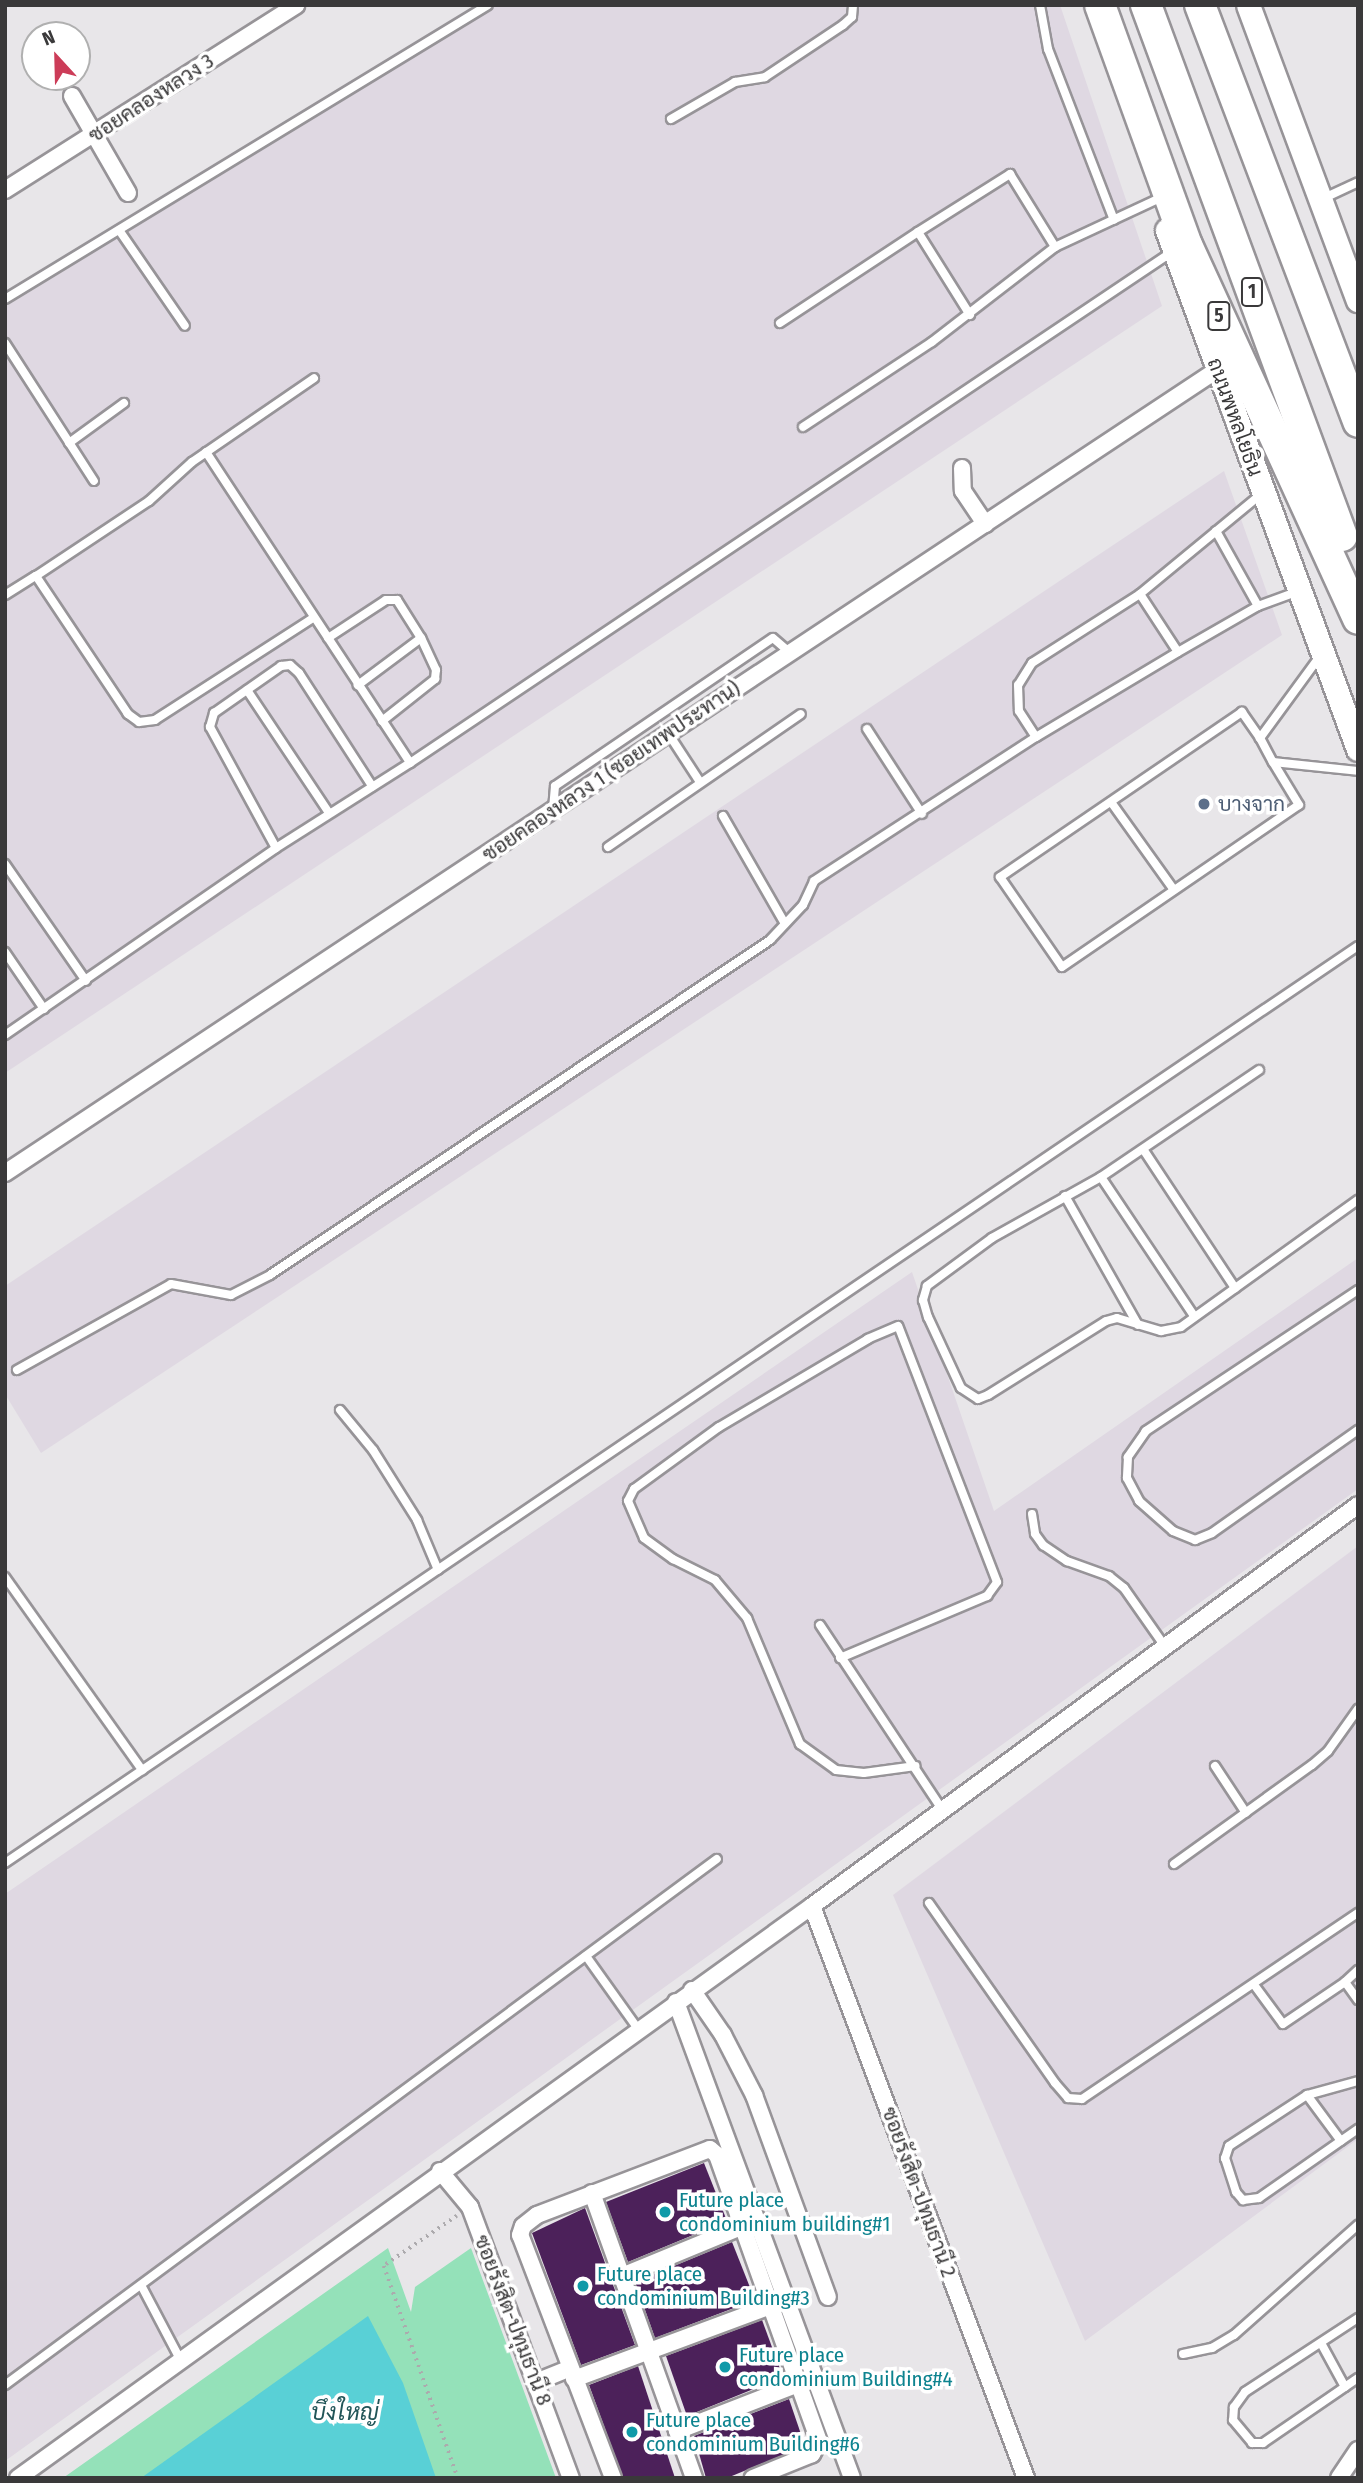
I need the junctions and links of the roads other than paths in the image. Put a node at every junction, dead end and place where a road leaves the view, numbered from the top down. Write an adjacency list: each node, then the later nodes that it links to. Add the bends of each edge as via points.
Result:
1 (296, 5): 13 (street, ซอยคลองหลวง 3)
2 (488, 5): 20 (lane)
3 (853, 5): 12 (lane, via 852,17 843,25 765,77 735,82)
4 (1041, 5): 19 (lane, via 1048,49)
5 (1086, 5): 18 (main road, ถนนพหลโยธิน)
6 (1100, 5): 50 (highway, 5, via 1187,245)
7 (1146, 5): 44 (highway, 1)
8 (1200, 5): 34 (highway)
9 (1219, 5): 32 (highway, via 1296,211)
10 (1248, 5): 17 (main road)
11 (72, 96): 13 (street)
12 (671, 119)
13 (92, 136): 15 (street, ซอยคลองหลวง 3); 16 (street)
14 (1358, 182): 17 (lane)
15 (5, 190)
16 (128, 193)
17 (1319, 200): 25 (main road)
18 (1156, 201): 19 (lane); 23 (main road, ถนนพหลโยธิน)
19 (1114, 220): 22 (lane)
20 (119, 230): 24 (lane); 28 (lane)
21 (918, 232): 22 (lane, via 1010,174); 26 (lane); 27 (lane)
22 (1055, 247): 26 (lane)
23 (1174, 251): 30 (main road, ถนนพหลโยธิน); 66 (lane)
24 (5, 299)
25 (1358, 300)
26 (970, 315): 35 (lane)
27 (780, 323)
28 (186, 326)
29 (5, 343): 36 (lane)
30 (1217, 370): 40 (main road, ถนนพหลโยธิน); 41 (street, ซอยคลองหลวง 1 (ซอยเทพประทาน))
31 (314, 378): 37 (lane)
32 (1358, 401)
33 (124, 403): 36 (lane)
34 (1358, 422)
35 (803, 427)
36 (69, 443): 39 (lane)
37 (206, 452): 43 (lane, via 149,501); 49 (lane)
38 (962, 468): 41 (street, via 963,491)
39 (94, 481)
40 (1263, 493): 42 (lane); 45 (main road, ถนนพหลโยธิน)
41 (985, 523): 54 (street, ซอยคลองหลวง 1 (ซอยเทพประทาน))
42 (1216, 531): 47 (lane); 48 (lane)
43 (36, 576): 46 (lane); 49 (lane, via 128,714 139,722 155,720)
44 (1358, 579)
45 (1299, 590): 48 (lane); 55 (main road, ถนนพหลโยธิน)
46 (5, 594)
47 (1140, 594): 53 (lane); 62 (lane, via 1032,663 1018,685 1019,711)
48 (1258, 606): 53 (lane)
49 (313, 618): 51 (lane)
50 (1358, 620)
51 (328, 638): 52 (lane, via 392,598); 56 (lane)
52 (421, 638): 56 (lane); 59 (lane, via 436,670 435,679)
53 (1178, 652): 62 (lane)
54 (790, 653): 61 (street, ซอยคลองหลวง 1 (ซอยเทพประทาน)); 71 (lane, via 773,638 555,786)
55 (1322, 653): 63 (lane); 64 (main road, ถนนพหลโยธิน)
56 (358, 685): 59 (lane)
57 (247, 690): 69 (lane, via 281,666 290,665); 72 (lane); 76 (lane, via 214,713 210,727)
58 (801, 715): 68 (lane)
59 (382, 721): 66 (lane)
60 (867, 729): 73 (lane)
61 (668, 733): 68 (lane); 71 (street, ซอยคลองหลวง 1 (ซอยเทพประทาน))
62 (1036, 737): 73 (lane)
63 (1259, 738): 65 (lane); 70 (lane, via 1242,712)
64 (1358, 749)
65 (1273, 762): 67 (lane); 78 (lane, via 1299,805)
66 (410, 763): 69 (lane)
67 (1358, 771)
68 (700, 782): 75 (lane)
69 (372, 786): 72 (lane)
70 (1111, 802): 78 (lane); 78 (lane, via 1000,877 1062,967)
71 (553, 809): 87 (street, ซอยคลองหลวง 1 (ซอยเทพประทาน))
72 (329, 813): 76 (lane)
73 (922, 814): 79 (lane, via 814,881 803,905)
74 (723, 816): 79 (lane)
75 (608, 847)
76 (276, 848): 82 (lane)
77 (5, 864): 82 (lane)
78 (1174, 890)
79 (784, 922): 95 (lane, via 770,940 270,1275 231,1295 171,1284)
80 (1358, 946): 100 (lane)
81 (5, 952): 83 (lane)
82 (86, 981): 83 (lane)
83 (44, 1009): 84 (lane)
84 (5, 1035)
85 (1259, 1070): 86 (lane)
86 (1143, 1149): 88 (lane); 91 (lane)
87 (5, 1172)
88 (1101, 1177): 89 (lane); 93 (lane)
89 (1065, 1196): 94 (lane); 94 (lane, via 992,1238 927,1286 923,1300 928,1317 961,1388 978,1399 988,1395 1106,1321 1126,1320)
90 (1358, 1200): 91 (lane)
91 (1235, 1288): 93 (lane)
92 (1358, 1290): 97 (lane, via 1146,1431 1128,1457 1127,1478 1139,1501 1172,1531 1195,1540 1212,1533)
93 (1194, 1316): 94 (lane, via 1181,1326)
94 (1140, 1328)
95 (17, 1370)
96 (340, 1410): 100 (lane, via 373,1450 409,1508)
97 (1358, 1430)
98 (1358, 1505): 103 (street)
99 (1032, 1514): 103 (lane, via 1035,1534 1043,1545 1067,1561 1109,1576 1124,1588)
100 (438, 1570): 108 (lane)
101 (5, 1577): 108 (lane)
102 (820, 1625): 104 (lane)
103 (1166, 1648): 109 (street)
104 (839, 1658): 106 (lane); 106 (lane, via 987,1596 997,1582 898,1326 719,1427 634,1489 628,1501 644,1538 715,1580 747,1618 800,1744 836,1770 864,1773)
105 (1358, 1709): 110 (lane, via 1328,1751)
106 (915, 1766): 109 (lane)
107 (1214, 1766): 110 (lane)
108 (142, 1770): 112 (lane)
109 (942, 1809): 115 (street)
110 (1246, 1813): 113 (lane)
111 (717, 1858): 117 (lane)
112 (5, 1863)
113 (1174, 1864)
114 (929, 1903): 120 (lane, via 1068,2098 1082,2099 1098,2091)
115 (813, 1906): 121 (street); 156 (street, ซอยรังสิต-ปทุมธานี 2)
116 (1356, 1918): 120 (lane)
117 (586, 1956): 124 (lane); 134 (lane)
118 (1358, 1970): 119 (lane)
119 (1345, 1982): 120 (lane, via 1283,2024); 122 (lane)
120 (1255, 1986)
121 (692, 1990): 123 (street); 135 (street, via 723,2035 754,2095)
122 (1358, 2000)
123 (676, 2002): 124 (street); 155 (street)
124 (638, 2029): 129 (street)
125 (1358, 2081): 126 (lane)
126 (1307, 2095): 128 (lane); 128 (lane, via 1229,2146 1224,2158 1236,2192 1243,2200 1259,2198)
127 (1358, 2129): 128 (lane)
128 (1341, 2141)
129 (440, 2171): 141 (street); 144 (street, ซอยรังสิต-ปทุมธานี 8, via 470,2207)
130 (592, 2193): 132 (street, via 710,2149 717,2155); 133 (street); 142 (street, via 537,2216 523,2226 520,2235)
131 (1358, 2225): 140 (lane, via 1234,2335 1212,2348)
132 (740, 2227): 133 (street); 136 (street)
133 (622, 2276): 139 (street)
134 (141, 2285): 141 (lane); 146 (lane)
135 (828, 2297)
136 (770, 2306): 139 (street); 145 (street)
137 (1358, 2318): 138 (lane)
138 (1321, 2343): 147 (lane); 147 (lane, via 1245,2392 1234,2407 1233,2420 1252,2443 1263,2443)
139 (649, 2352): 142 (street); 148 (street)
140 (1183, 2354)
141 (180, 2359): 150 (street)
142 (572, 2373): 144 (street); 152 (street)
143 (1358, 2378): 147 (lane)
144 (536, 2382): 151 (street, ซอยรังสิต-ปทุมธานี 8)
145 (798, 2384): 148 (street); 154 (street, via 817,2432 818,2449)
146 (5, 2385)
147 (1345, 2387)
148 (677, 2431): 153 (street)
149 (1358, 2450): 157 (street)
150 (18, 2478)
151 (571, 2478)
152 (613, 2478)
153 (694, 2478)
154 (753, 2478)
155 (852, 2478)
156 (1026, 2478)
157 (1339, 2478)

